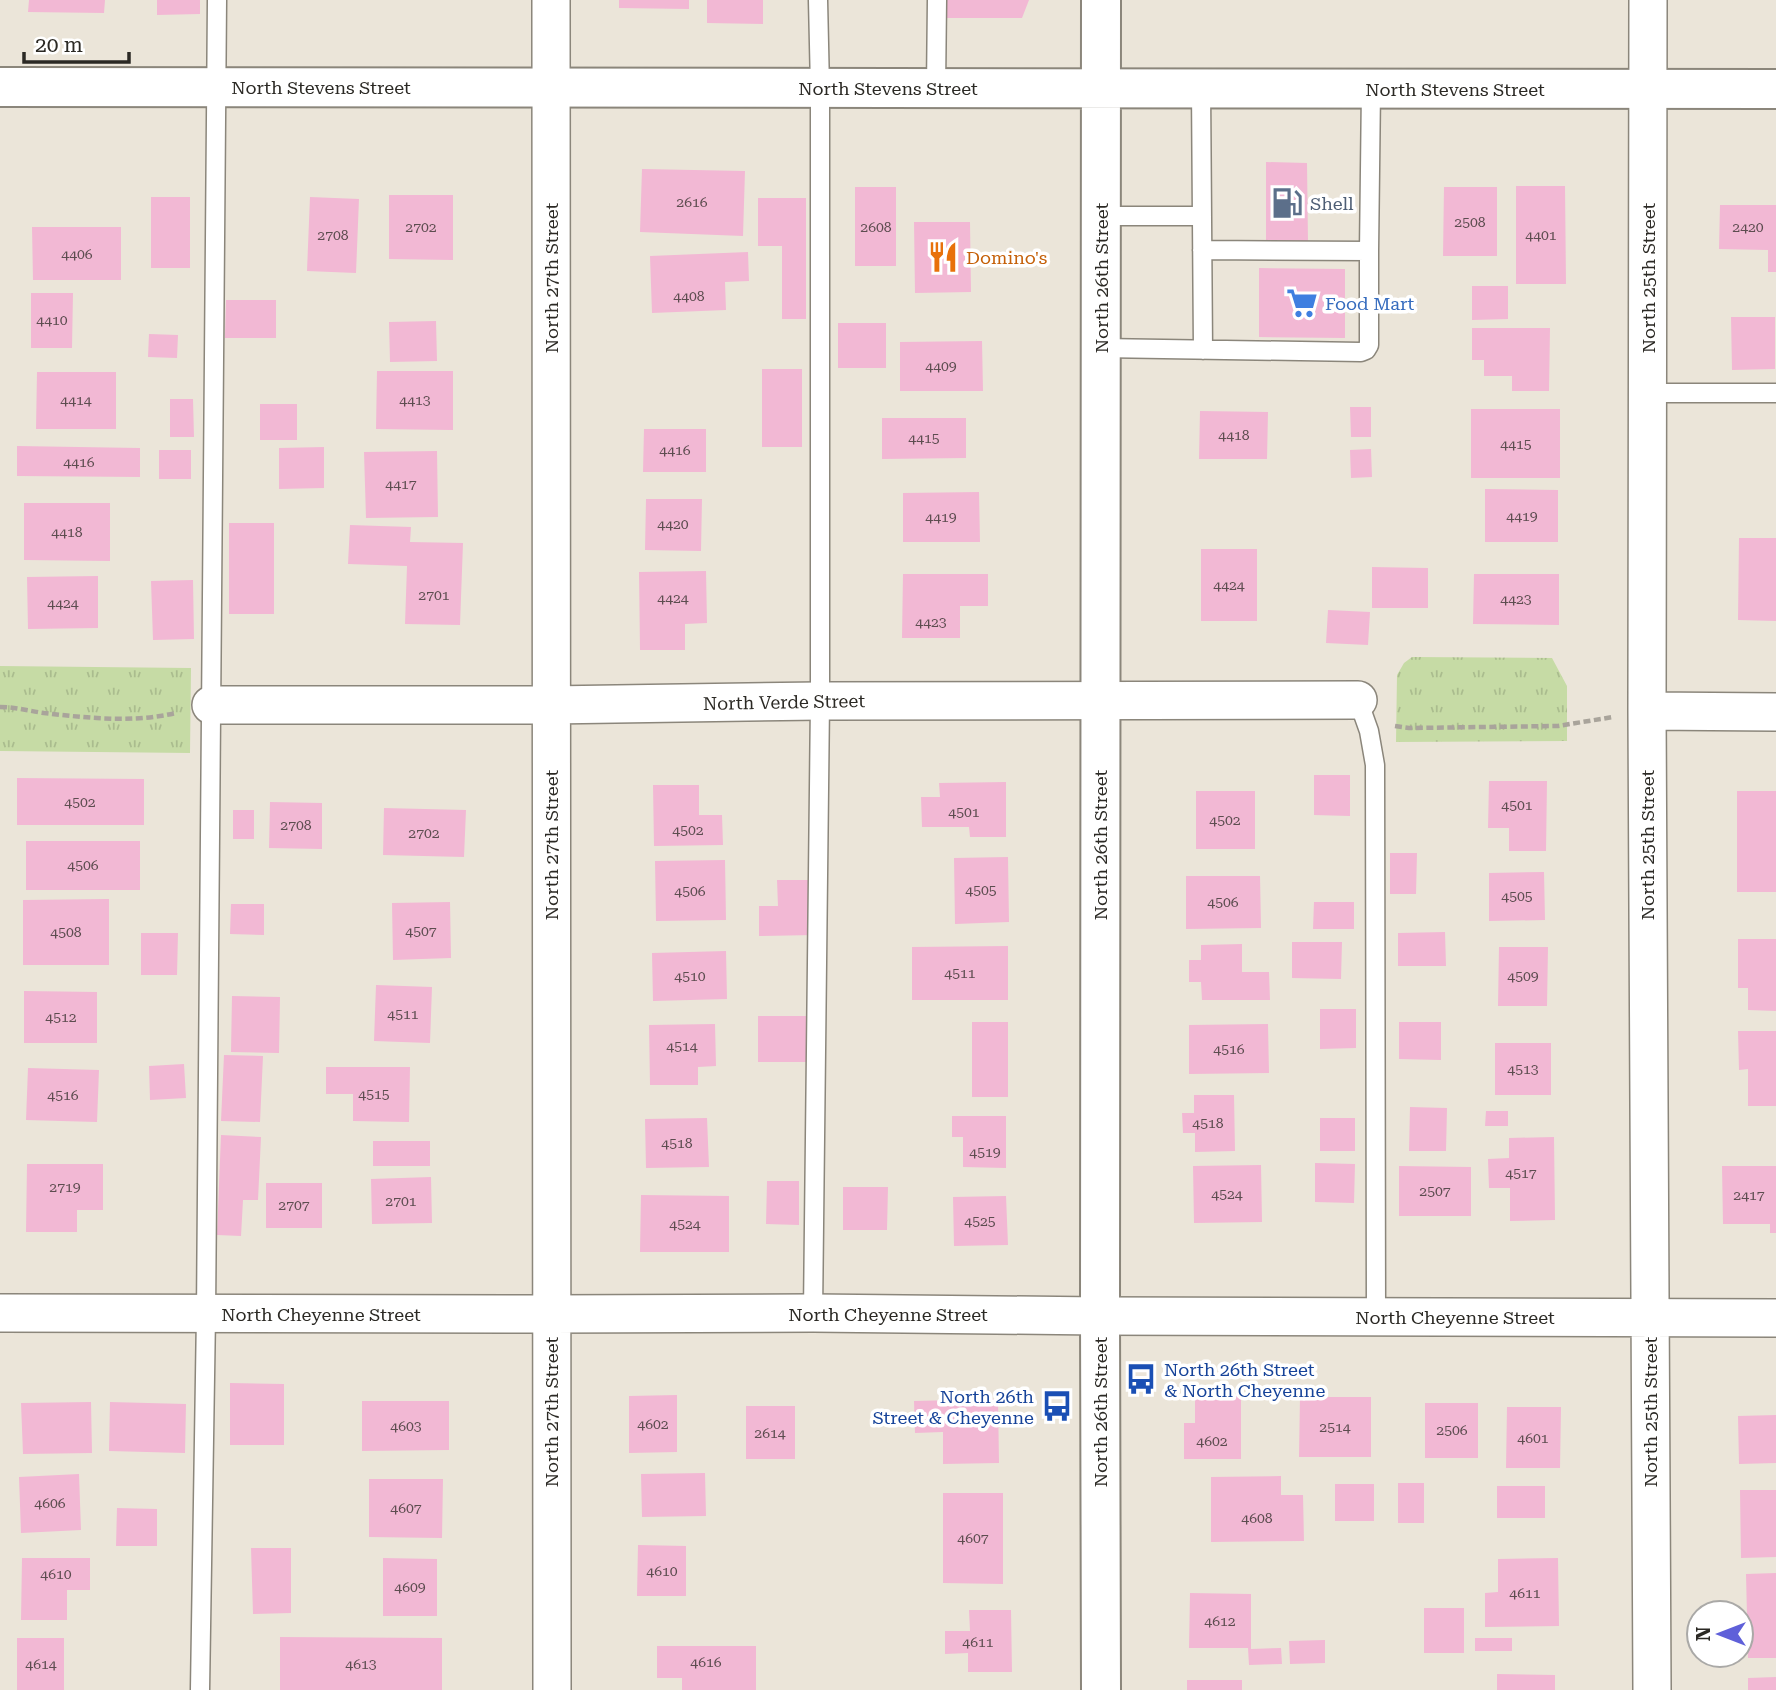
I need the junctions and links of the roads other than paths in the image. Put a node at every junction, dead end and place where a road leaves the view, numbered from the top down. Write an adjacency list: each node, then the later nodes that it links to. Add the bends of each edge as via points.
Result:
1 (217, 0): 8 (lane)
2 (551, 0): 9 (street, North 27th Street)
3 (818, 0): 10 (lane)
4 (937, 0): 11 (lane)
5 (1101, 0): 12 (street, North 26th Street)
6 (1648, 0): 15 (street, North 25th Street)
7 (0, 87): 8 (street, North Stevens Street)
8 (216, 87): 9 (street, North Stevens Street); 28 (lane)
9 (552, 87): 10 (street, North Stevens Street); 29 (street, North 27th Street)
10 (820, 88): 11 (street, North Stevens Street); 26 (lane)
11 (936, 88): 12 (street, North Stevens Street)
12 (1101, 88): 13 (street, North Stevens Street); 17 (street, North 26th Street)
13 (1200, 88): 14 (street, North Stevens Street); 18 (lane)
14 (1371, 89): 15 (street, North Stevens Street); 20 (lane)
15 (1648, 89): 16 (street, North Stevens Street); 23 (street, North 25th Street)
16 (1776, 89)
17 (1101, 216): 18 (lane); 21 (street, North 26th Street)
18 (1202, 216): 19 (lane)
19 (1202, 250): 20 (lane); 22 (lane)
20 (1369, 251): 22 (lane, via 1366,350)
21 (1101, 348): 22 (lane); 27 (street, North 26th Street)
22 (1203, 350)
23 (1648, 393): 24 (lane); 30 (street, North 25th Street)
24 (1776, 393)
25 (1358, 700): 27 (street, North Verde Street); 37 (lane, via 1375,765)
26 (820, 701): 27 (street, North Verde Street); 29 (street, North Verde Street); 33 (lane)
27 (1100, 701): 36 (street, North 26th Street)
28 (211, 705): 29 (street, North Verde Street); 34 (lane)
29 (550, 705): 35 (street, North 27th Street)
30 (1647, 711): 31 (street); 38 (street, North 25th Street)
31 (1776, 712)
32 (0, 1313): 34 (street, North Cheyenne Street)
33 (813, 1313): 35 (street, North Cheyenne Street); 36 (street, North Cheyenne Street)
34 (206, 1314): 35 (street, North Cheyenne Street); 40 (lane)
35 (551, 1314): 41 (street, North 27th Street)
36 (1100, 1316): 37 (street, North Cheyenne Street); 42 (street, North 26th Street)
37 (1376, 1317): 38 (street, North Cheyenne Street)
38 (1650, 1317): 39 (street, North Cheyenne Street); 43 (street, North 25th Street)
39 (1776, 1318)
40 (200, 1690)
41 (552, 1690)
42 (1101, 1690)
43 (1652, 1690)

